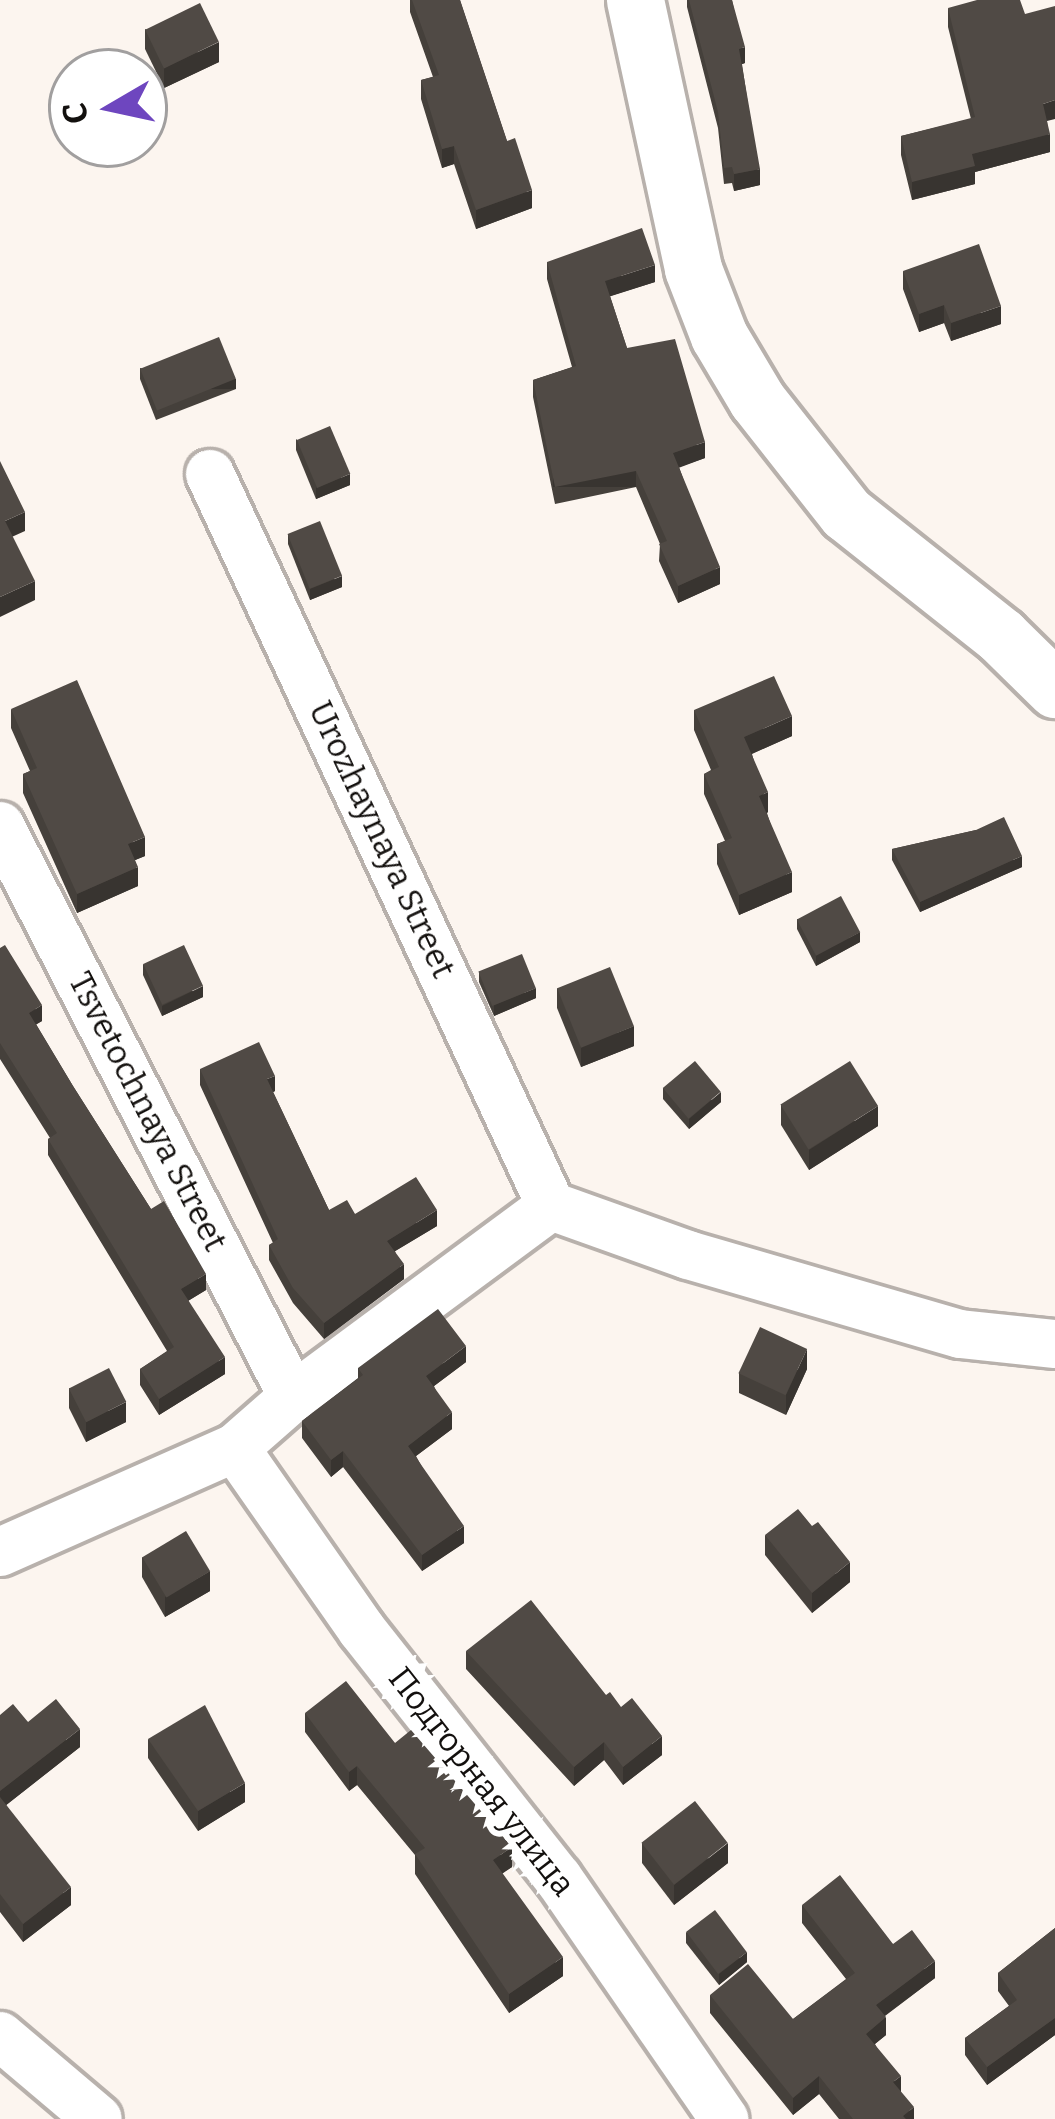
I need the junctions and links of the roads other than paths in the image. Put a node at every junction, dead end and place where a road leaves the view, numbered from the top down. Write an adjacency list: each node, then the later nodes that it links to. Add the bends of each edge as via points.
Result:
1 (635, 0): 3 (street, via 693,269 747,384 846,514)
2 (210, 474): 5 (street, Urozhaynaya Street)
3 (1055, 689)
4 (0, 826): 7 (street, Tsvetochnaya Street)
5 (551, 1206): 6 (street, via 960,1334); 7 (street)
6 (1055, 1344)
7 (293, 1397): 8 (street)
8 (235, 1448): 9 (street); 12 (street, Подгорная улица, via 362,1630 558,1878)
9 (0, 1552)
10 (0, 2036): 11 (street)
11 (98, 2119)
12 (724, 2119)

